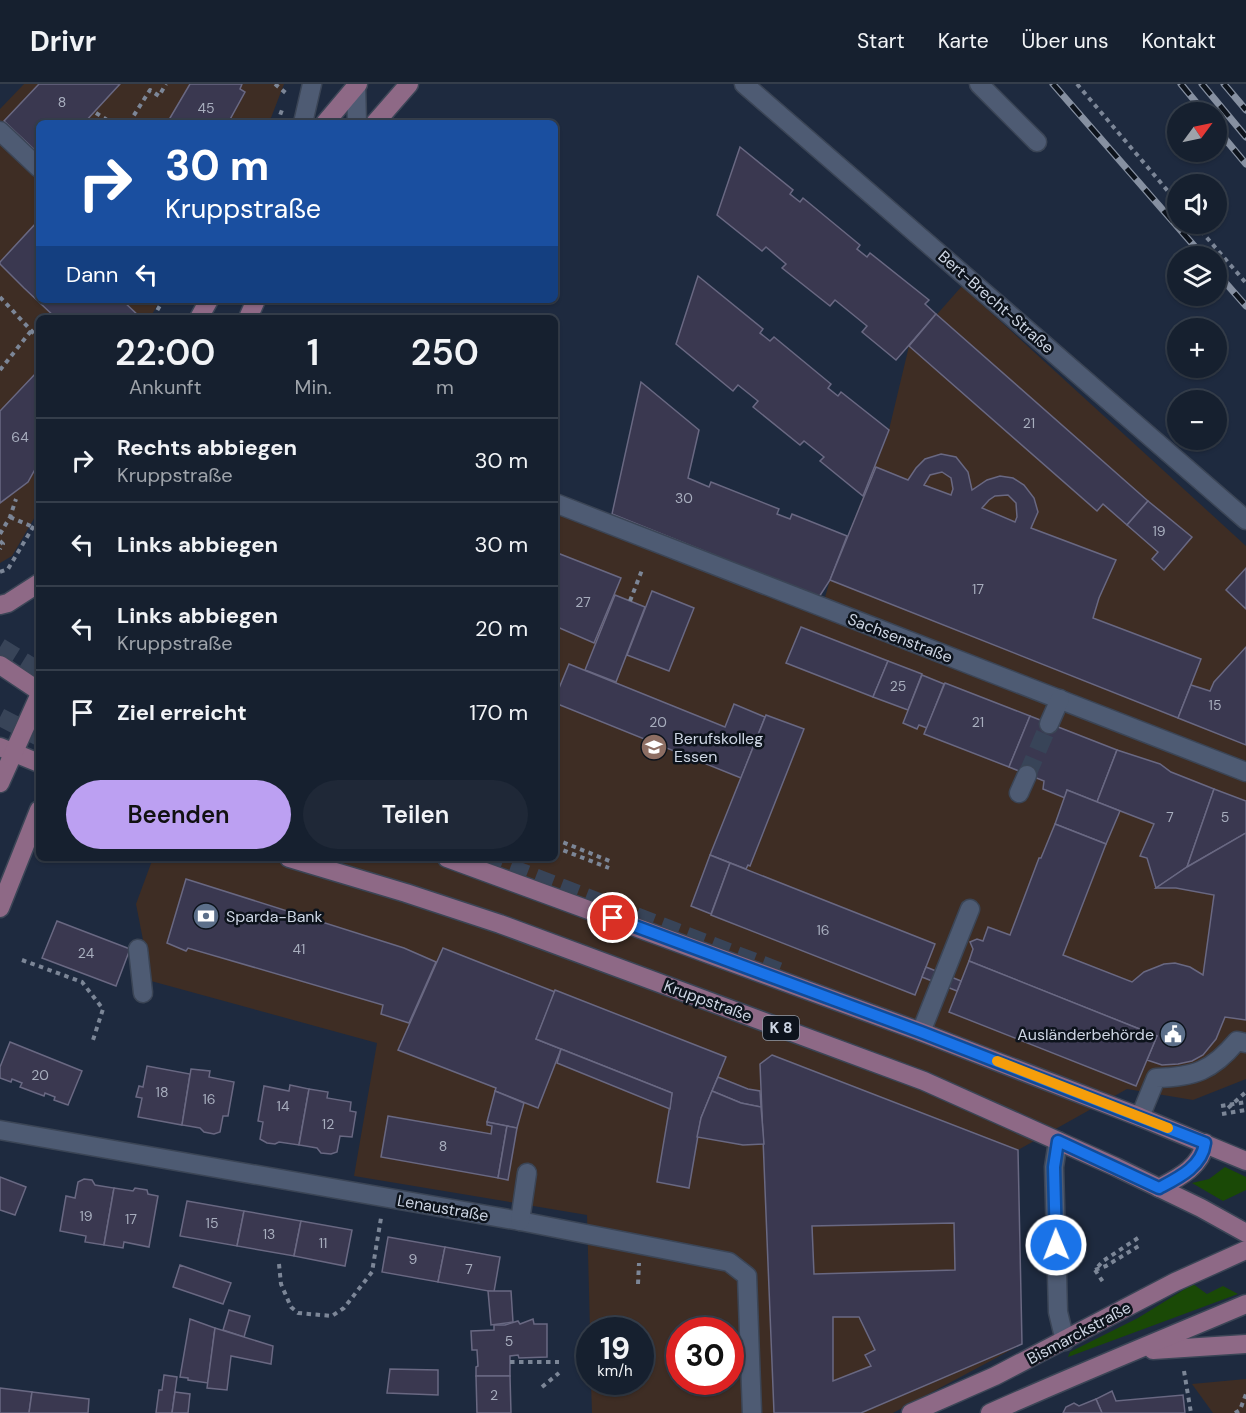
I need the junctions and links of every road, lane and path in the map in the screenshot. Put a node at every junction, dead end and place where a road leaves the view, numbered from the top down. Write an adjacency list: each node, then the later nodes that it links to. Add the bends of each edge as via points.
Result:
1 (166, 84): 12 (path, via 159,96 150,90)
2 (275, 84): 9 (path)
3 (312, 84): 13 (street)
4 (409, 84): 16 (main road)
5 (744, 84): 30 (street, Bert-Brecht-Straße)
6 (979, 84): 18 (street)
7 (1077, 84): 20 (path)
8 (357, 85): 14 (main road); 15 (street)
9 (288, 95)
10 (96, 113): 11 (path)
11 (107, 120)
12 (131, 120)
13 (304, 120)
14 (328, 120)
15 (357, 120)
16 (378, 120)
17 (0, 131): 19 (street)
18 (1037, 142)
19 (36, 165)
20 (1167, 190)
21 (1204, 234): 22 (path)
22 (1246, 284)
23 (0, 297): 24 (path)
24 (31, 331): 25 (path); 26 (path)
25 (36, 336)
26 (0, 370)
27 (16, 499): 29 (path)
28 (558, 504): 43 (street, Sachsenstraße)
29 (10, 517): 32 (path); 33 (path)
30 (1246, 520)
31 (36, 522): 32 (path)
32 (33, 527): 37 (path, via 8,569)
33 (0, 534)
34 (0, 541): 35 (path)
35 (0, 549)
36 (642, 570): 39 (path)
37 (0, 572)
38 (36, 585): 40 (main road)
39 (630, 601)
40 (0, 605)
41 (0, 665): 42 (main road)
42 (36, 689)
43 (1060, 699): 45 (street); 48 (street, Sachsenstraße)
44 (36, 701): 46 (main road)
45 (1049, 723)
46 (7, 750): 47 (main road); 50 (main road)
47 (36, 762)
48 (1246, 772)
49 (1027, 775): 51 (street)
50 (0, 783)
51 (1019, 793)
52 (36, 818): 59 (main road)
53 (558, 840): 57 (path)
54 (558, 848): 58 (path)
55 (299, 861): 75 (main road, Kruppstraße / K 8, via 500,924 924,1081)
56 (455, 861): 64 (main road)
57 (612, 862)
58 (609, 868)
59 (0, 908)
60 (970, 909): 64 (street)
61 (138, 949): 63 (street)
62 (22, 960): 65 (path, via 82,982 103,1010)
63 (142, 993)
64 (921, 1032): 73 (main road)
65 (93, 1040)
66 (1246, 1043): 73 (street, via 1237,1041 1204,1071 1183,1078 1156,1078)
67 (1246, 1092): 70 (path)
68 (1246, 1102): 69 (path)
69 (1221, 1106)
70 (1228, 1108)
71 (1246, 1110): 72 (path)
72 (1222, 1114)
73 (1140, 1117): 76 (main road)
74 (0, 1130): 83 (street, Lenaustraße)
75 (1058, 1141): 81 (main road, Kruppstraße / K 8); 94 (street, via 1054,1167 1058,1312)
76 (1205, 1143): 78 (main road); 81 (main road, via 1194,1166)
77 (1246, 1150): 78 (main road)
78 (1224, 1151): 79 (main road)
79 (1246, 1161)
80 (527, 1173): 83 (street)
81 (1159, 1188): 84 (main road, Kruppstraße / K 8)
82 (381, 1215): 88 (path, via 372,1272 344,1308 332,1316 298,1313 291,1307 281,1284)
83 (520, 1221): 103 (street, Lenaustraße, via 729,1262 747,1276)
84 (1246, 1233)
85 (1138, 1238): 89 (path)
86 (1142, 1244): 89 (path)
87 (1246, 1250): 94 (main road, Bismarckstraße, via 1175,1282)
88 (279, 1264)
89 (1095, 1270): 91 (path)
90 (639, 1271): 92 (path)
91 (1103, 1282)
92 (638, 1284)
93 (1246, 1304): 96 (main road, Bismarckstraße)
94 (1065, 1341): 104 (main road, Bismarckstraße)
95 (1246, 1344): 96 (main road)
96 (1136, 1351): 105 (main road, Bismarckstraße)
97 (510, 1362): 98 (path)
98 (559, 1362)
99 (1184, 1371): 106 (path)
100 (559, 1373): 101 (path)
101 (542, 1387)
102 (1246, 1394): 107 (path)
103 (752, 1413)
104 (911, 1413)
105 (990, 1413)
106 (1191, 1413)
107 (1235, 1413)

